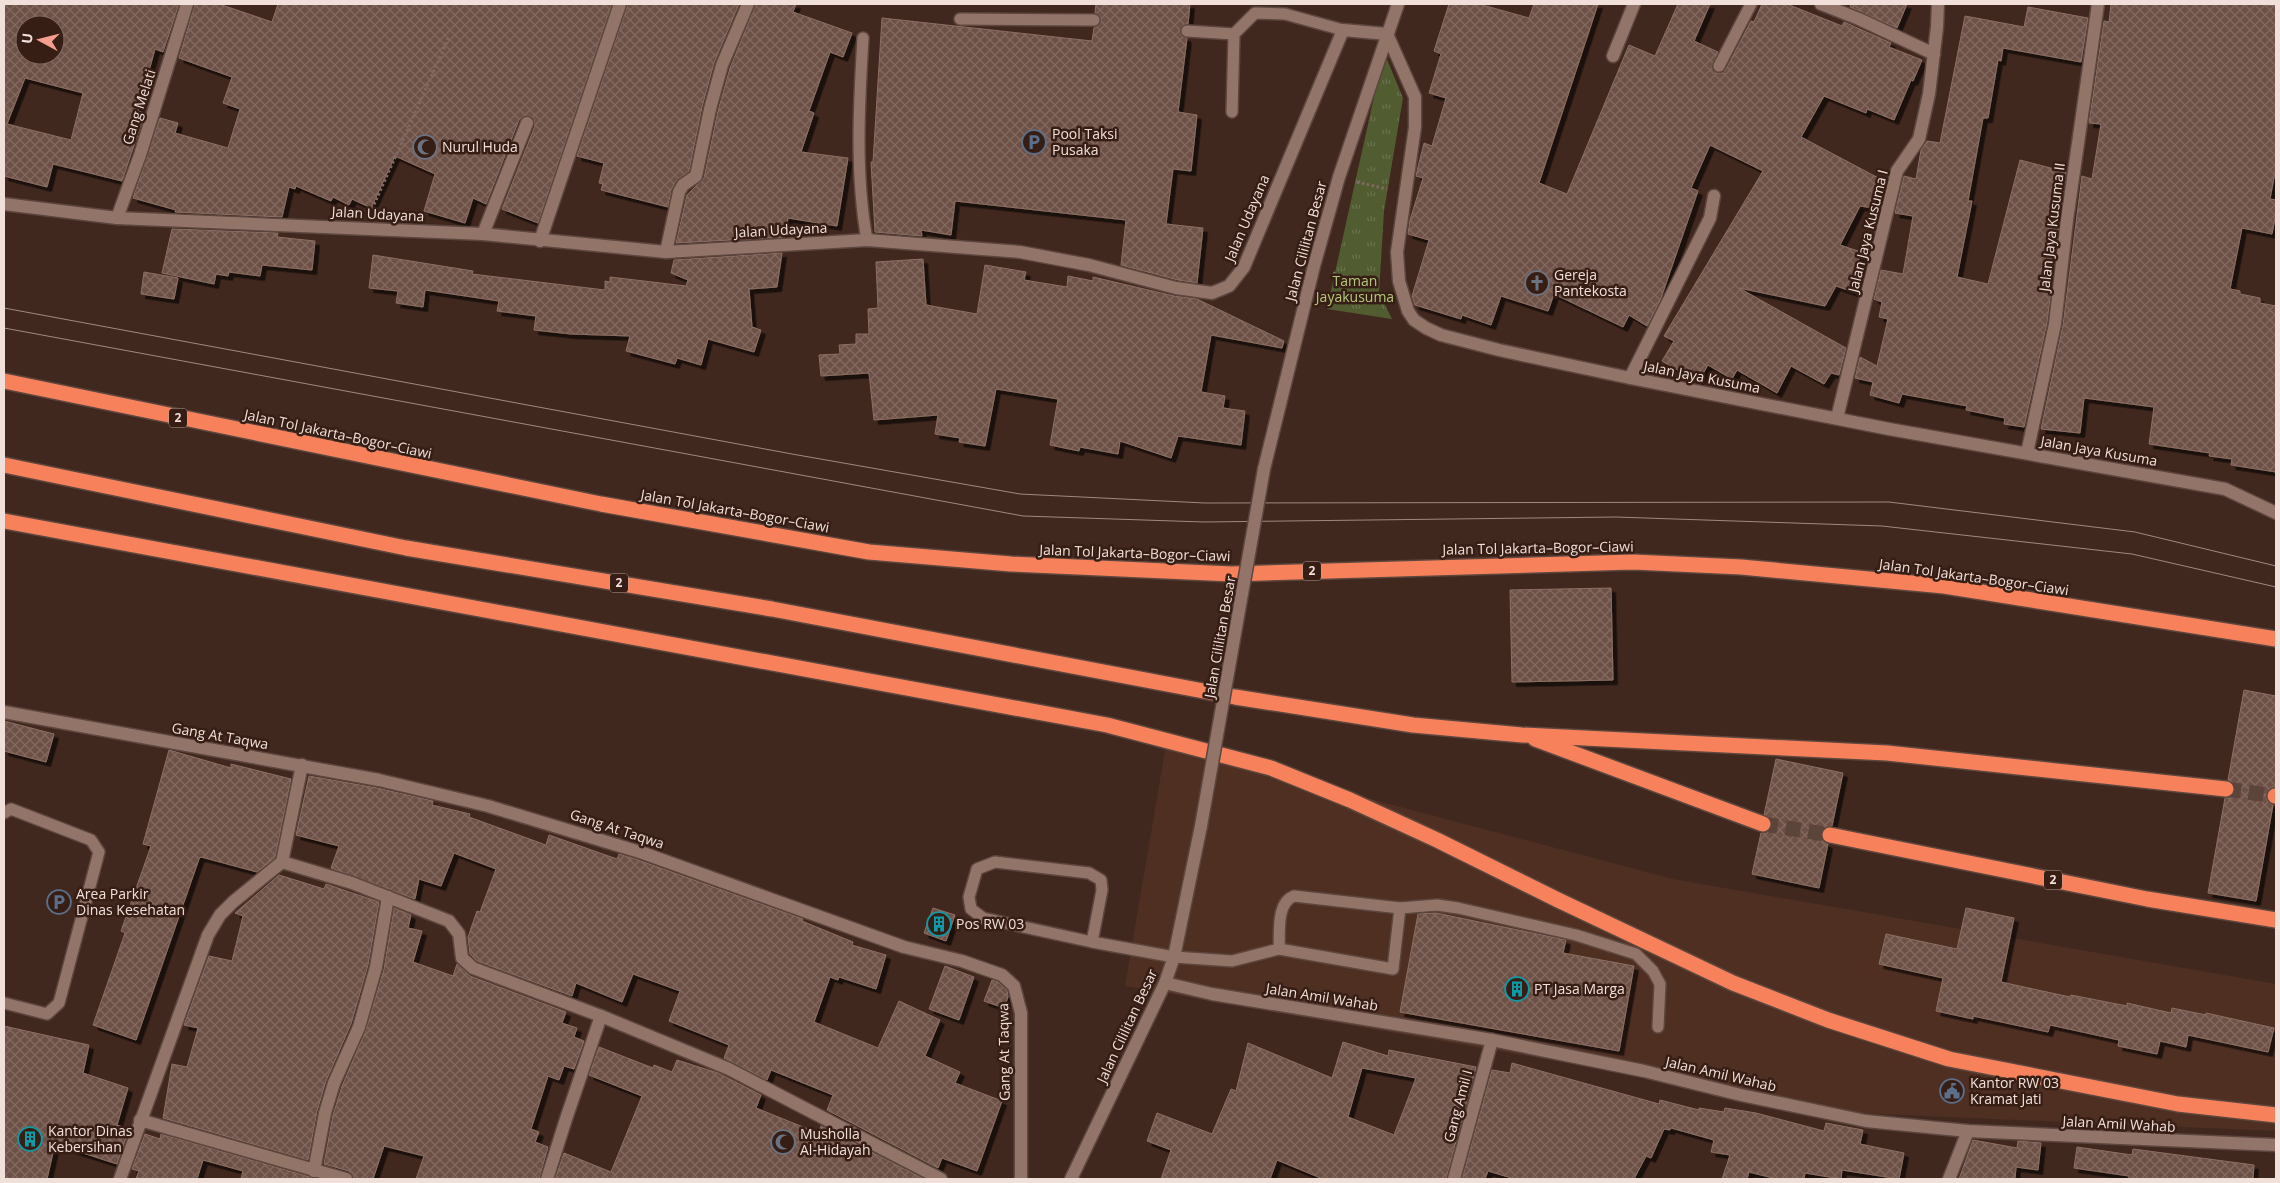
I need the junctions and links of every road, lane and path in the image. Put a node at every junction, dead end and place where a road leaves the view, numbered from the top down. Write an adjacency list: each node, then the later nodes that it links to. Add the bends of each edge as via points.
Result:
1 (187, 4): 27 (street, Gang Melati)
2 (620, 4): 31 (street)
3 (748, 4): 32 (street, via 722,65 696,176 679,192)
4 (1398, 4): 15 (street, Jalan Cililitan Besar)
5 (1634, 4): 19 (street)
6 (1751, 4): 20 (lane)
7 (1821, 4): 18 (street)
8 (1938, 4): 18 (street, Jalan Jaya Kusuma I)
9 (2098, 4): 38 (street, Jalan Jaya Kusuma II, via 2055,324)
10 (960, 20): 11 (lane)
11 (1094, 20)
12 (1343, 30): 14 (lane, via 1285,14 1255,13); 15 (street); 30 (street, Jalan Udayana, via 1244,268 1229,286 1212,293 1186,290 1090,265 1020,252)
13 (1187, 31): 14 (lane)
14 (1234, 34): 21 (lane)
15 (1387, 34): 23 (street, Jalan Cililitan Besar); 24 (street, Jalan Jaya Kusuma, via 1414,97 1415,127)
16 (449, 37): 28 (path)
17 (864, 38): 30 (lane, via 859,111 863,218)
18 (1934, 54): 37 (street, Jalan Jaya Kusuma I, via 1919,139 1897,171)
19 (1613, 56)
20 (1719, 66)
21 (1232, 112)
22 (527, 123): 29 (street)
23 (1339, 177): 24 (path); 33 (street, Jalan Cililitan Besar)
24 (1405, 193): 35 (street, Jalan Jaya Kusuma, via 1397,264 1404,302 1414,320 1441,335)
25 (1714, 196): 35 (street, via 1707,224)
26 (4, 204): 27 (street, Jalan Udayana)
27 (117, 218): 28 (street, Jalan Udayana)
28 (363, 228): 29 (street, Jalan Udayana)
29 (482, 234): 31 (street, Jalan Udayana)
30 (867, 240): 32 (street, Jalan Udayana)
31 (540, 241): 32 (street, Jalan Udayana)
32 (666, 252)
33 (1314, 266): 34 (path); 56 (street, Jalan Cililitan Besar, bridge, via 1264,469 1201,826)
34 (1383, 288)
35 (1630, 378): 37 (street, Jalan Jaya Kusuma)
36 (4, 382): 42 (highway, Jalan Tol Jakarta–Bogor–Ciawi / 2, via 591,502 870,552 1011,564 1232,574 1604,562 1741,567 1944,586)
37 (1836, 418): 38 (street, Jalan Jaya Kusuma)
38 (2027, 453): 40 (street, Jalan Jaya Kusuma, via 2226,490)
39 (4, 465): 44 (highway, 2, via 406,548 772,609 1235,697 1413,725)
40 (2276, 512)
41 (4, 521): 62 (highway, via 1117,728 1271,768 1437,840 1733,983 1828,1020 1949,1059 2178,1104)
42 (2276, 639)
43 (4, 712): 45 (street, Gang At Taqwa)
44 (1522, 735): 46 (highway, 2, via 1887,753); 48 (highway, 2)
45 (302, 765): 50 (street); 71 (street, Gang At Taqwa, via 379,780 547,822 703,873 896,944 1002,975 1014,986 1021,1013)
46 (2226, 789)
47 (4, 813): 58 (lane, via 11,810 90,840 99,852 59,1003 47,1014)
48 (1763, 824)
49 (1830, 835): 53 (highway, 2, via 2147,899)
50 (282, 862): 51 (street); 63 (street, via 233,902 220,915 208,935)
51 (388, 897): 59 (street, via 449,921 459,934 462,958 473,968); 66 (street, via 376,967 359,1027 334,1083)
52 (1400, 908): 55 (lane, via 1294,896 1287,898 1282,906); 55 (lane, via 1393,969); 60 (lane, via 1437,905 1458,908 1576,935 1636,954 1654,971 1660,984)
53 (2276, 920)
54 (1092, 942): 54 (lane, via 983,918 971,909 969,897 977,869 995,862 1089,873 1101,880); 56 (lane)
55 (1279, 949): 56 (lane, via 1232,961)
56 (1174, 957): 57 (street, Jalan Cililitan Besar)
57 (1165, 983): 61 (street, Jalan Amil Wahab, via 1212,994); 72 (street, Jalan Cililitan Besar)
58 (4, 1003)
59 (601, 1016): 69 (street); 70 (street, via 729,1069)
60 (1658, 1027)
61 (1492, 1040): 64 (street, Jalan Amil Wahab, via 1866,1121); 73 (street, Gang Amil I)
62 (2276, 1115)
63 (140, 1120): 66 (street); 67 (street)
64 (1968, 1131): 65 (street, Jalan Amil Wahab); 74 (street)
65 (2276, 1145)
66 (314, 1171): 68 (street)
67 (120, 1179)
68 (346, 1179)
69 (547, 1179)
70 (941, 1179)
71 (1021, 1179)
72 (1071, 1179)
73 (1454, 1179)
74 (1949, 1179)

